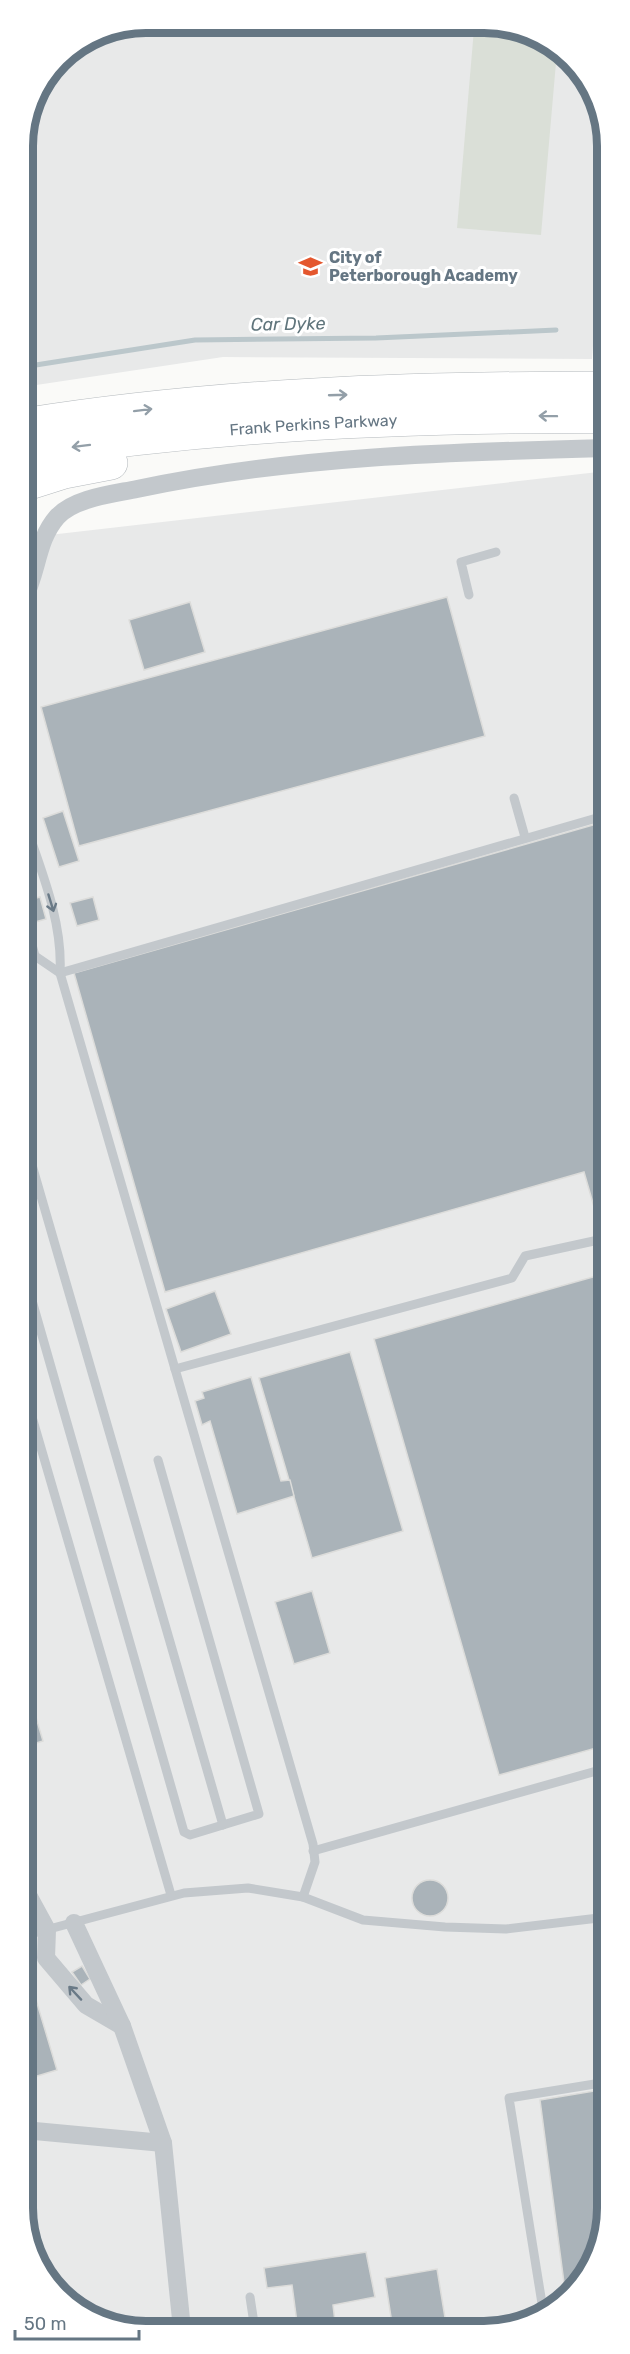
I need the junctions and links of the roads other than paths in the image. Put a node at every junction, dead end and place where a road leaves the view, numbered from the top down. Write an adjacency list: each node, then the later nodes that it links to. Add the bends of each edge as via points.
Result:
1 (597, 388): 4 (highway, Frank Perkins Parkway, one-way to 1, via 235,399 497,388)
2 (597, 417): 3 (highway, Frank Perkins Parkway, one-way to 3)
3 (416, 419): 6 (highway, Frank Perkins Parkway, one-way to 6, via 227,429); 7 (highway, via 106,464)
4 (33, 424)
5 (597, 448): 9 (street, via 346,460 187,478 90,498 58,516 41,542)
6 (33, 453)
7 (33, 482)
8 (496, 552): 10 (lane, via 461,562)
9 (33, 579)
10 (469, 595)
11 (514, 798): 13 (lane)
12 (597, 818): 13 (lane)
13 (525, 837): 16 (lane)
14 (33, 846): 16 (lane, one-way to 16, via 54,910 61,949)
15 (33, 949): 16 (lane, via 35,956)
16 (60, 973): 20 (lane)
17 (33, 1169): 24 (lane)
18 (597, 1240): 20 (lane, via 525,1256 512,1278)
19 (33, 1304): 24 (lane, via 184,1832 190,1835)
20 (175, 1369): 25 (lane)
21 (33, 1420): 26 (lane)
22 (158, 1460): 24 (lane, via 260,1814)
23 (597, 1771): 25 (lane)
24 (223, 1825)
25 (313, 1851): 27 (lane, via 315,1862)
26 (171, 1895): 27 (lane, via 248,1888); 30 (lane)
27 (303, 1897): 29 (lane, via 363,1920 445,1927 506,1929)
28 (33, 1904): 31 (street)
29 (597, 1918)
30 (74, 1923): 31 (lane); 33 (street)
31 (47, 1930): 32 (lane); 33 (street, one-way to 31, via 86,2004 46,1958)
32 (33, 1934)
33 (122, 2026): 36 (street)
34 (597, 2084): 38 (lane, via 509,2098)
35 (33, 2131): 36 (street)
36 (163, 2143): 39 (street)
37 (250, 2297): 40 (lane)
38 (542, 2305)
39 (181, 2321)
40 (254, 2321)

